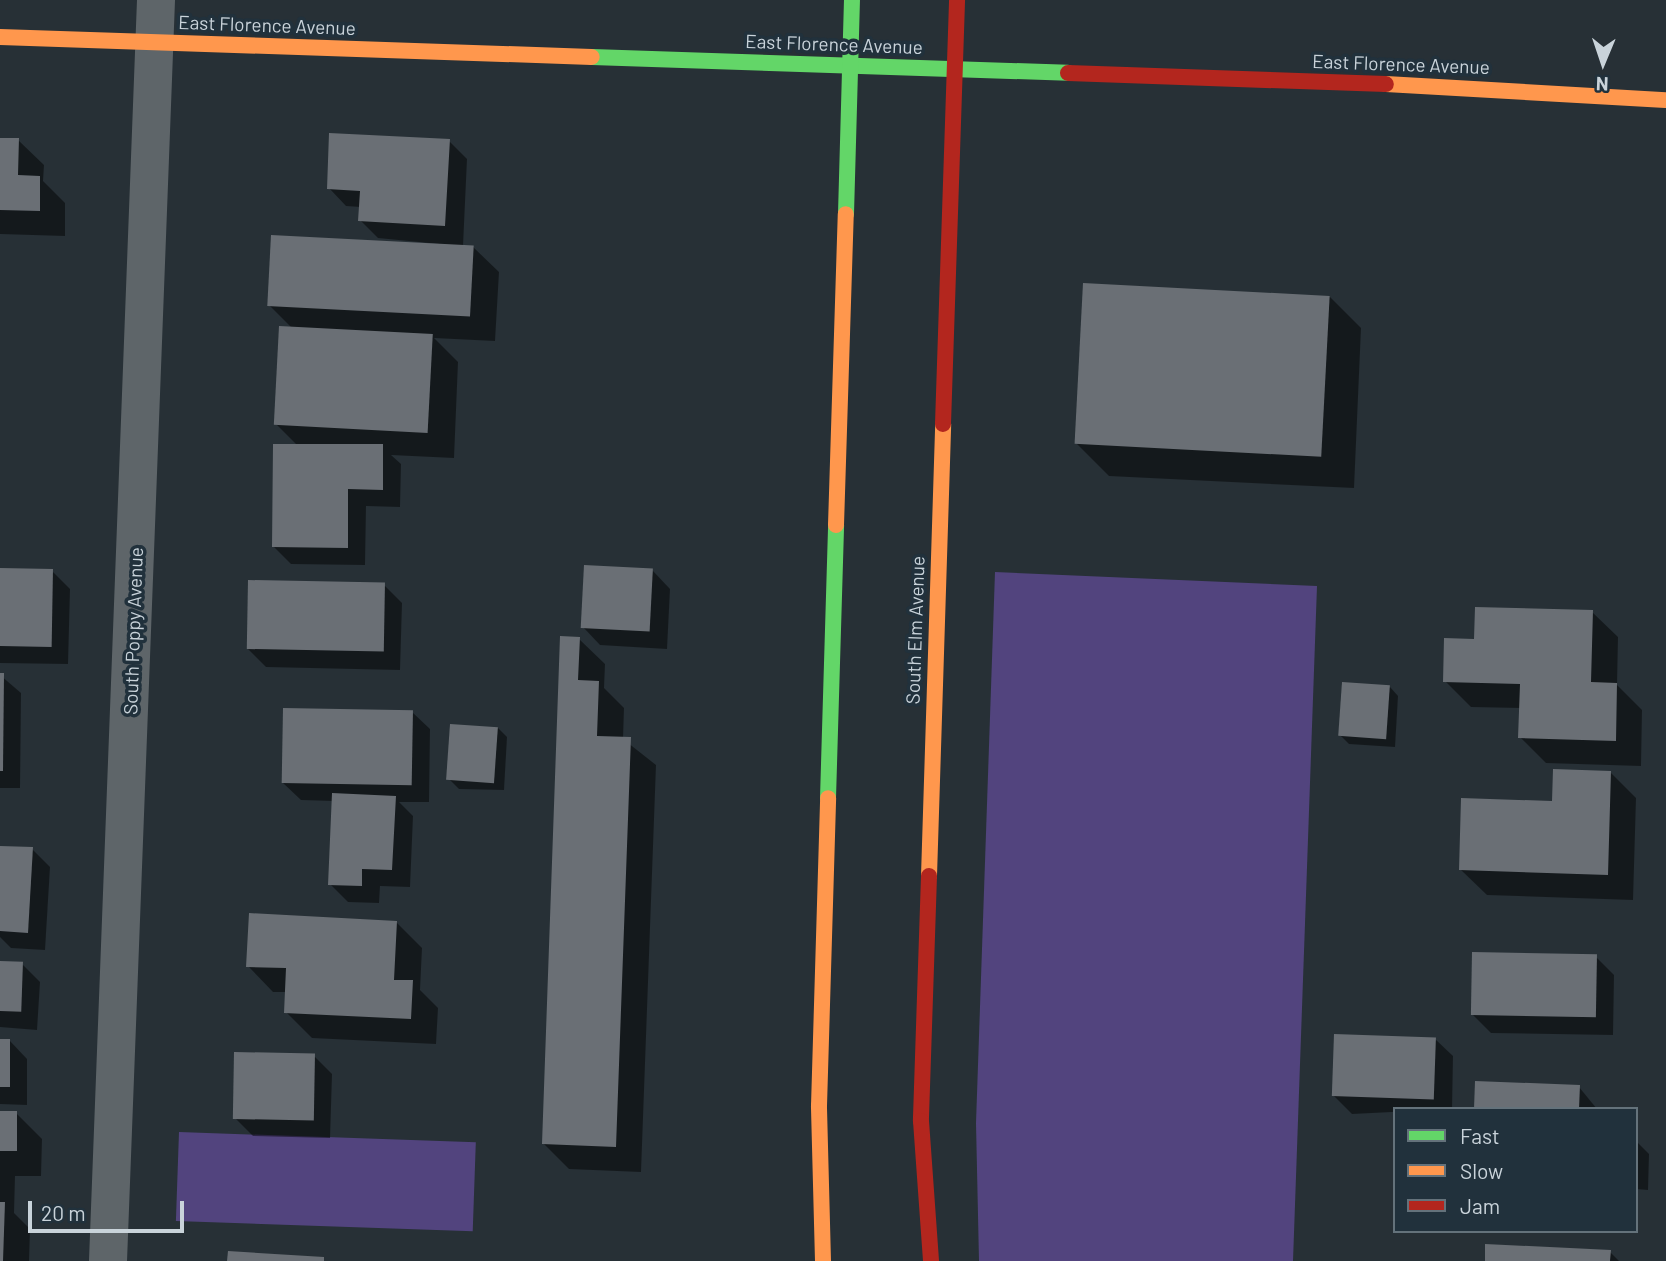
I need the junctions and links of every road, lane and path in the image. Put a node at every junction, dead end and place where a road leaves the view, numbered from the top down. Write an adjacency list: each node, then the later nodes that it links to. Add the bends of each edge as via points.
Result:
1 (156, 0): 5 (street, South Poppy Avenue)
2 (852, 0): 6 (main road)
3 (957, 0): 7 (main road, South Elm Avenue)
4 (0, 37): 5 (main road, East Florence Avenue)
5 (155, 42): 6 (main road, East Florence Avenue); 9 (street, South Poppy Avenue)
6 (849, 65): 7 (main road, East Florence Avenue); 10 (main road, via 819,1106)
7 (953, 69): 8 (main road, East Florence Avenue); 11 (main road, South Elm Avenue, via 921,1121)
8 (1666, 100)
9 (108, 1261)
10 (823, 1261)
11 (931, 1261)

